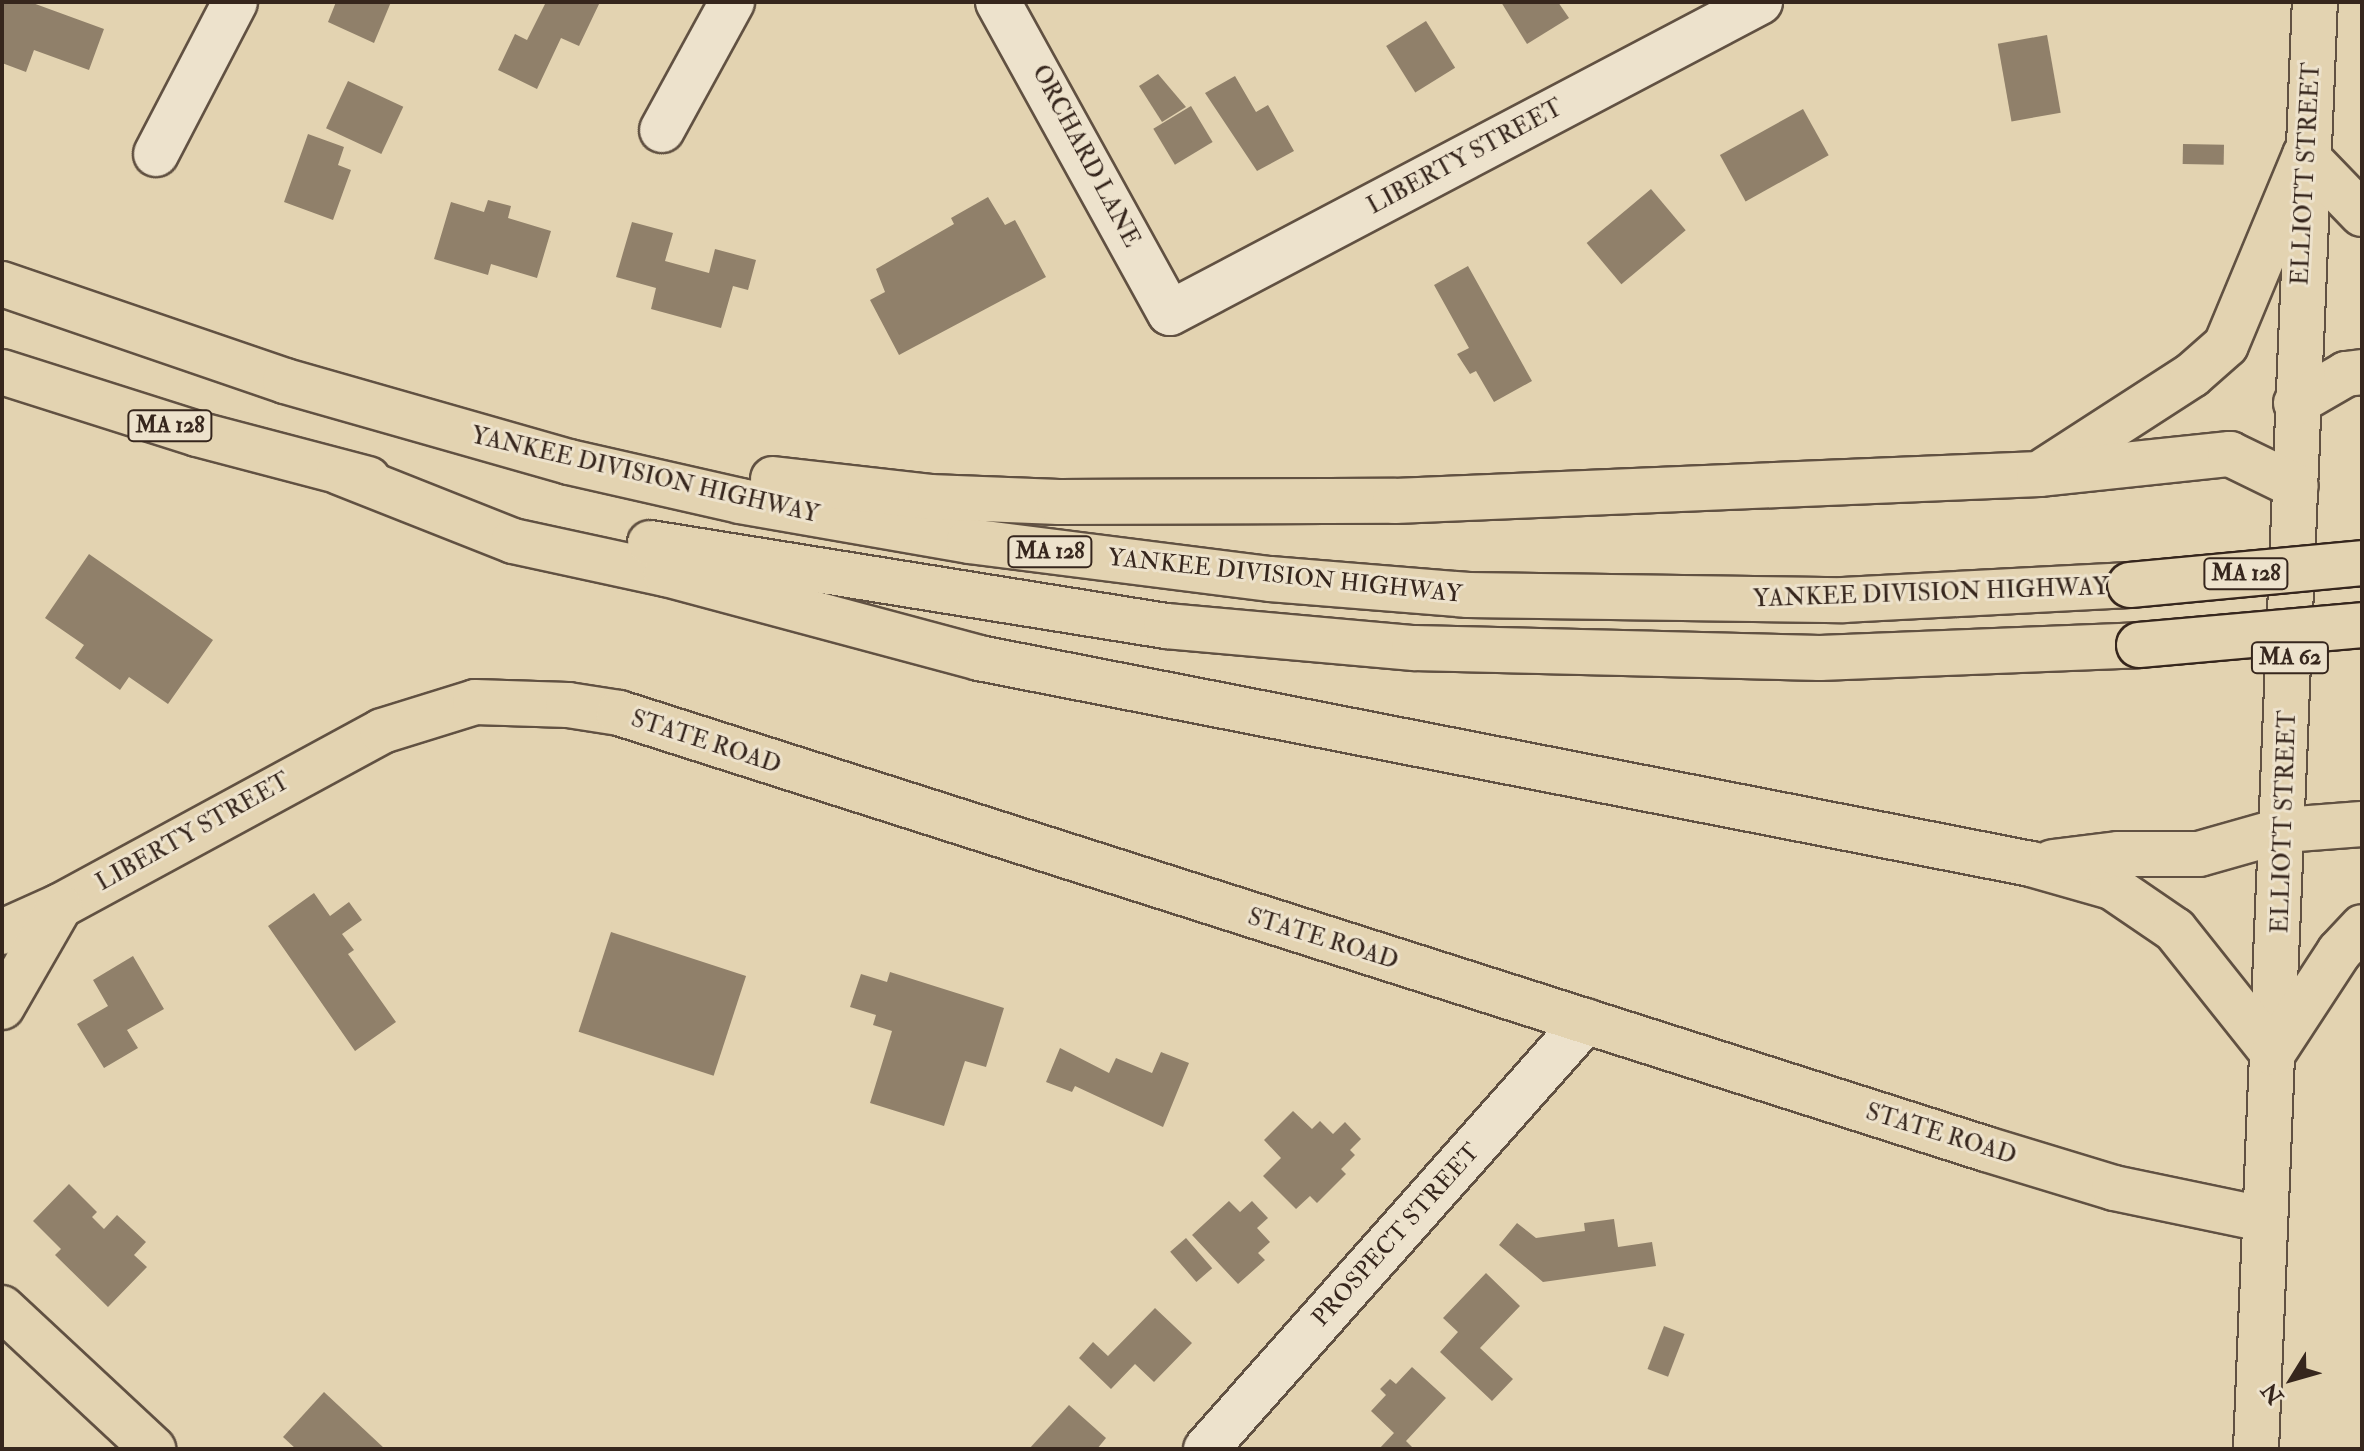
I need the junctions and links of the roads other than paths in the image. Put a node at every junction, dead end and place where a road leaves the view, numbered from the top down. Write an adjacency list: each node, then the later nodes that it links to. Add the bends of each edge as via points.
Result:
1 (235, 2): 7 (street)
2 (732, 2): 6 (street)
3 (998, 2): 11 (street, ORCHARD LANE)
4 (1760, 2): 11 (street, LIBERTY STREET)
5 (2315, 2): 8 (main road, ELLIOTT STREET / MA 62)
6 (662, 130)
7 (156, 154)
8 (2305, 155): 9 (main road); 15 (main road, ELLIOTT STREET / MA 62); 17 (main road, via 2226,345 2192,375)
9 (2362, 214)
10 (2, 284): 14 (main road, YANKEE DIVISION HIGHWAY / MA 128)
11 (1170, 313)
12 (2, 372): 16 (main road, MA 128)
13 (2362, 372): 15 (main road, via 2346,374)
14 (285, 381): 17 (main road, via 568,442 785,481 930,497 1395,501); 19 (main road, YANKEE DIVISION HIGHWAY / MA 128, bridge, via 569,462 740,501 969,541 1256,577 1468,595 1711,600 1991,595)
15 (2296, 403): 18 (main road, ELLIOTT STREET / MA 62)
16 (339, 472): 20 (main road, MA 128, bridge, via 622,538 769,565 1166,626 1414,648 1820,658 2139,645); 24 (main road, via 513,541 666,574 979,658)
17 (2039, 474): 18 (main road, via 2230,454)
18 (2296, 486): 23 (main road, ELLIOTT STREET / MA 62)
19 (2362, 563)
20 (2362, 625)
21 (382, 731): 25 (main road, LIBERTY STREET); 29 (main road, STATE ROAD, via 475,702 568,705 619,713)
22 (2362, 824): 23 (main road)
23 (2284, 830): 24 (main road, via 2199,854 2118,854); 30 (main road, ELLIOTT STREET / MA 62)
24 (2031, 864): 30 (main road, via 2112,887 2162,918)
25 (60, 906): 27 (main road, LIBERTY STREET); 28 (main road)
26 (2362, 927): 30 (main road, via 2339,952)
27 (2, 932)
28 (2, 1007)
29 (1586, 1021): 31 (main road, STATE ROAD, via 2114,1188); 34 (street, PROSPECT STREET)
30 (2273, 1053): 31 (main road, ELLIOTT STREET / MA 62)
31 (2263, 1219): 35 (main road, ELLIOTT STREET / MA 62)
32 (2, 1308): 33 (main road)
33 (153, 1449)
34 (1206, 1449)
35 (2256, 1449)

